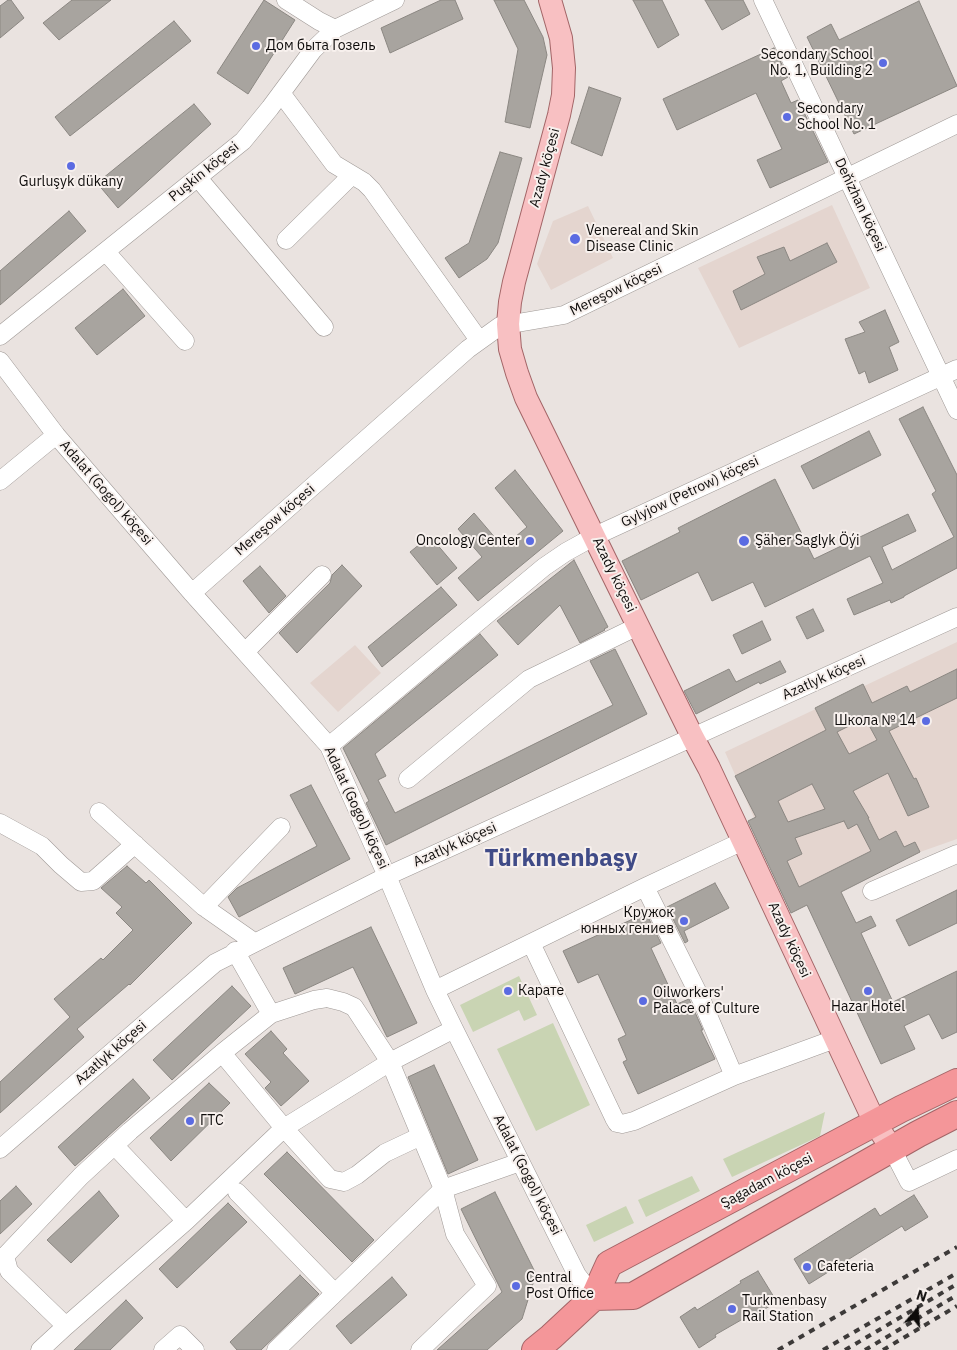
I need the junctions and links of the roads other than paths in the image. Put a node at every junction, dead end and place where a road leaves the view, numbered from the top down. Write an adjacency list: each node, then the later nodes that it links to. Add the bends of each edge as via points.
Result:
1 (286, 0): 5 (street)
2 (395, 0): 5 (street, Puşkin köçesi)
3 (550, 0): 13 (main road, Azady köçesi, via 561,38 563,95 514,282)
4 (763, 0): 9 (street, Deňizhan köçesi)
5 (335, 29): 6 (street, Puşkin köçesi, via 313,50)
6 (281, 93): 8 (street, via 334,164); 10 (street, Puşkin köçesi, via 243,141)
7 (957, 124): 9 (street, Mereşow köçesi)
8 (352, 175): 11 (street); 16 (street, via 372,190)
9 (847, 177): 13 (street, Mereşow köçesi, via 564,315); 19 (street, Deňizhan köçesi)
10 (198, 178): 12 (street, Puşkin köçesi); 14 (street)
11 (286, 240)
12 (106, 252): 15 (street, Puşkin köçesi); 17 (street)
13 (508, 324): 16 (street, Mereşow köçesi); 23 (main road, Azady köçesi, via 510,349 526,398)
14 (324, 327)
15 (0, 336)
16 (479, 340): 25 (street, Mereşow köçesi)
17 (185, 341)
18 (0, 361): 21 (street, Adalat (Gogol) köçesi)
19 (949, 372): 20 (street, Deňizhan köçesi); 23 (street, Gylyjow (Petrow) köçesi)
20 (957, 410)
21 (56, 435): 22 (street); 25 (street, Adalat (Gogol) köçesi)
22 (0, 481)
23 (595, 536): 27 (main road, Azady köçesi); 30 (street, Gylyjow (Petrow) köçesi, via 544,567)
24 (322, 575): 28 (street)
25 (192, 593): 28 (street, Adalat (Gogol) köçesi)
26 (957, 617): 29 (street, Azatlyk köçesi)
27 (638, 626): 29 (main road, Azady köçesi); 31 (street, via 529,679)
28 (245, 652): 30 (street, Adalat (Gogol) köçesi)
29 (693, 738): 35 (main road, Azady köçesi); 38 (street, Azatlyk köçesi)
30 (329, 746): 38 (street, Adalat (Gogol) köçesi)
31 (408, 779)
32 (99, 812): 36 (street)
33 (0, 823): 36 (street, via 42,846 81,882 92,881)
34 (281, 827): 41 (street)
35 (743, 841): 39 (street); 48 (main road, Azady köçesi)
36 (134, 844): 41 (street)
37 (957, 854): 40 (street)
38 (387, 876): 42 (street, Azatlyk köçesi); 45 (street, Adalat (Gogol) köçesi)
39 (645, 887): 43 (street); 51 (street, via 701,999)
40 (872, 891)
41 (204, 907): 42 (street)
42 (254, 942): 44 (street, Azatlyk köçesi)
43 (531, 943): 45 (street); 51 (street, via 617,1123 634,1121)
44 (236, 951): 46 (street); 58 (street, Azatlyk köçesi, via 215,963)
45 (435, 990): 47 (street, Adalat (Gogol) köçesi)
46 (271, 1014): 49 (street); 50 (street, via 314,1000 327,998 343,1002 354,1007)
47 (454, 1029): 50 (street); 61 (street, Adalat (Gogol) köçesi)
48 (835, 1039): 51 (street); 54 (main road, Azady köçesi)
49 (222, 1053): 55 (street); 57 (street)
50 (390, 1062): 55 (street); 56 (street)
51 (734, 1076)
52 (957, 1082): 54 (highway, Şagadam köçesi)
53 (957, 1114): 59 (highway)
54 (875, 1123): 59 (main road, Azady köçesi); 66 (highway, Şagadam köçesi, via 609,1264)
55 (284, 1128): 56 (street, via 330,1179 344,1182 385,1153); 64 (street)
56 (421, 1136): 62 (street)
57 (114, 1145): 64 (street); 67 (street, via 5,1256 9,1271)
58 (0, 1149)
59 (892, 1149): 60 (street, via 909,1182); 66 (highway, via 633,1296)
60 (957, 1159)
61 (520, 1162): 62 (street); 66 (street, Adalat (Gogol) köçesi, via 577,1275)
62 (443, 1190): 65 (street); 73 (street, via 455,1234 486,1286)
63 (237, 1192): 65 (street)
64 (186, 1221): 67 (street)
65 (335, 1293): 72 (street)
66 (594, 1297): 68 (highway, Şagadam köçesi)
67 (66, 1326): 69 (street)
68 (548, 1346)
69 (40, 1350)
70 (163, 1350): 71 (street, via 180,1335)
71 (195, 1350)
72 (276, 1350)
73 (420, 1350)

